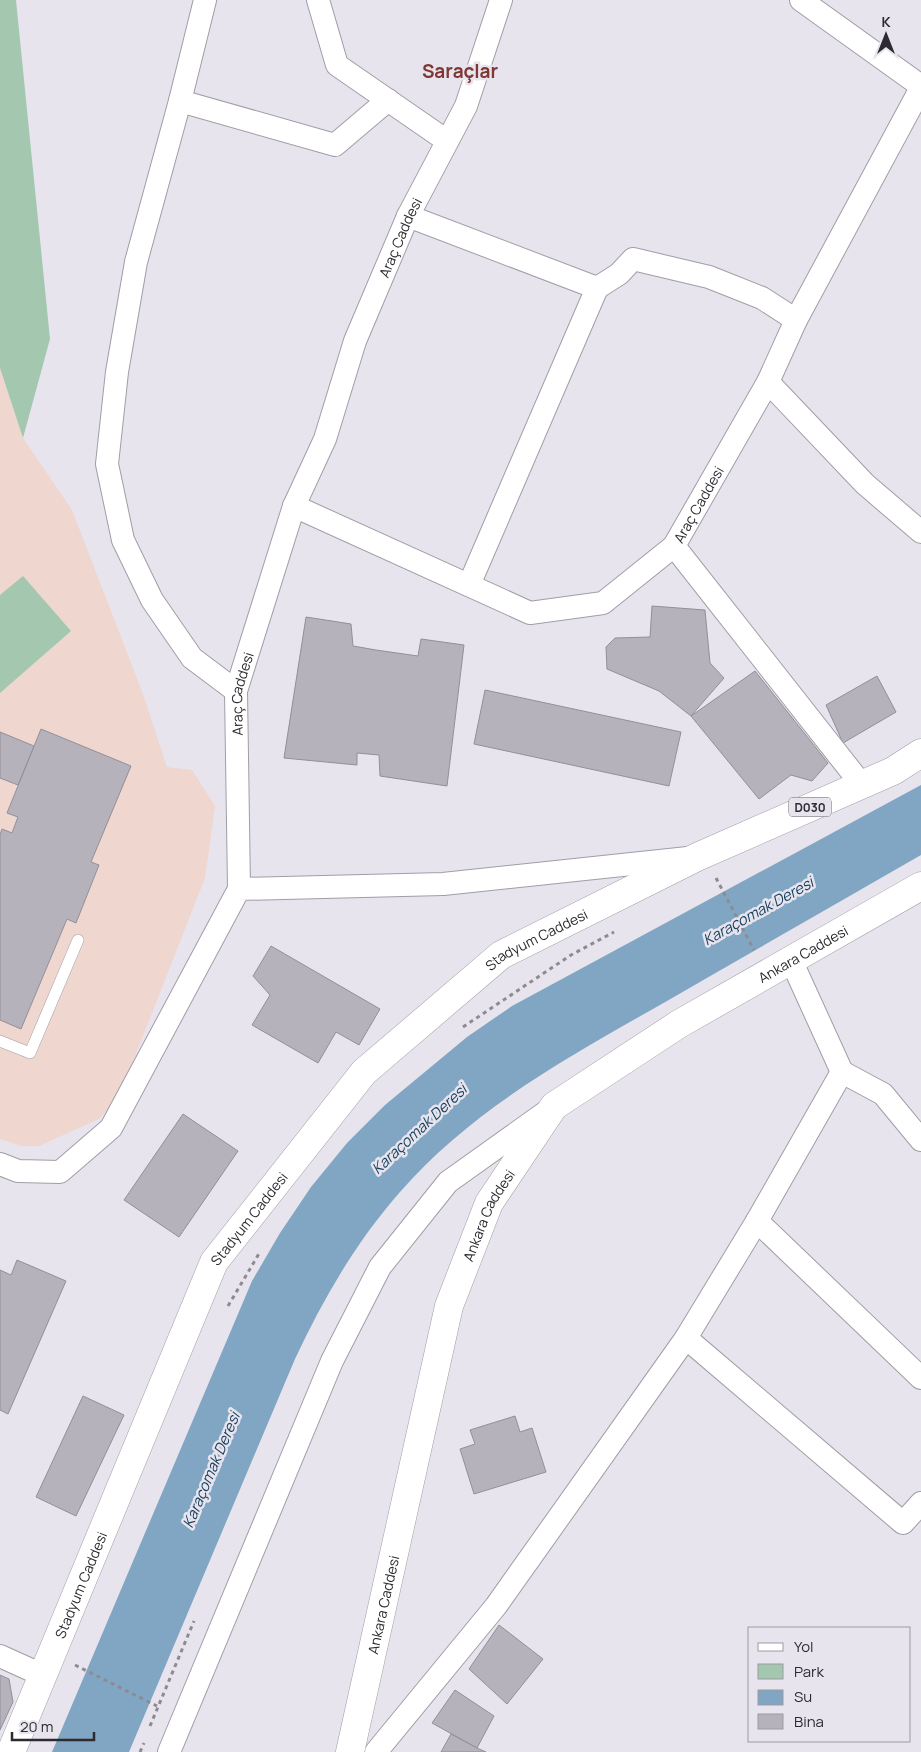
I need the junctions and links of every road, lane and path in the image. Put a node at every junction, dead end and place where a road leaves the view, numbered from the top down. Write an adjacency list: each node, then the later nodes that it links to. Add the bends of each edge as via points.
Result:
1 (205, 0): 7 (street)
2 (318, 0): 6 (street, via 337,64)
3 (501, 0): 8 (street, Araç Caddesi, via 466,106)
4 (802, 0): 5 (street)
5 (921, 87): 11 (street, Araç Caddesi)
6 (388, 100): 7 (street, via 334,145); 8 (street)
7 (180, 101): 17 (street, via 136,262 117,372 107,464 123,540 152,600 192,658)
8 (447, 141): 9 (street, Araç Caddesi)
9 (408, 216): 10 (street); 13 (street, Araç Caddesi, via 355,341 325,439)
10 (597, 288): 11 (street, via 619,274 633,259 709,276 762,298); 16 (street)
11 (796, 320): 12 (street, Araç Caddesi)
12 (768, 382): 14 (street, via 865,484); 15 (street, Araç Caddesi)
13 (294, 506): 16 (street, Araç Caddesi); 17 (street, Araç Caddesi)
14 (921, 532)
15 (674, 546): 16 (street, Araç Caddesi, via 603,603 530,613); 19 (street)
16 (469, 585)
17 (236, 691): 25 (street, Araç Caddesi)
18 (921, 753): 19 (main road, D030, via 893,771)
19 (862, 784): 20 (main road, D030)
20 (697, 857): 25 (street, via 443,884); 42 (main road, Stadyum Caddesi, via 502,955 364,1072 214,1262)
21 (724, 873): 22 (path)
22 (716, 878): 23 (path); 28 (path)
23 (707, 882)
24 (921, 886): 29 (main road, Ankara Caddesi)
25 (239, 889): 35 (street, via 111,1128 60,1172 18,1171)
26 (622, 928): 30 (path, via 571,955)
27 (78, 940): 31 (lane, via 30,1053)
28 (758, 957)
29 (790, 960): 32 (street); 33 (main road, Ankara Caddesi, via 679,1024)
30 (460, 1029)
31 (0, 1040)
32 (842, 1072): 34 (street, via 883,1094); 36 (street)
33 (554, 1106): 45 (street, via 448,1182 380,1267 332,1361); 46 (main road, Ankara Caddesi, via 489,1203 450,1306)
34 (921, 1140)
35 (0, 1164)
36 (757, 1221): 37 (street); 38 (street)
37 (686, 1338): 39 (street, via 903,1523); 47 (street, via 496,1606)
38 (921, 1378)
39 (921, 1502)
40 (0, 1656): 42 (street)
41 (72, 1664): 43 (path)
42 (42, 1675): 44 (main road, Stadyum Caddesi)
43 (157, 1706)
44 (11, 1752)
45 (169, 1752)
46 (350, 1752)
47 (376, 1752)

